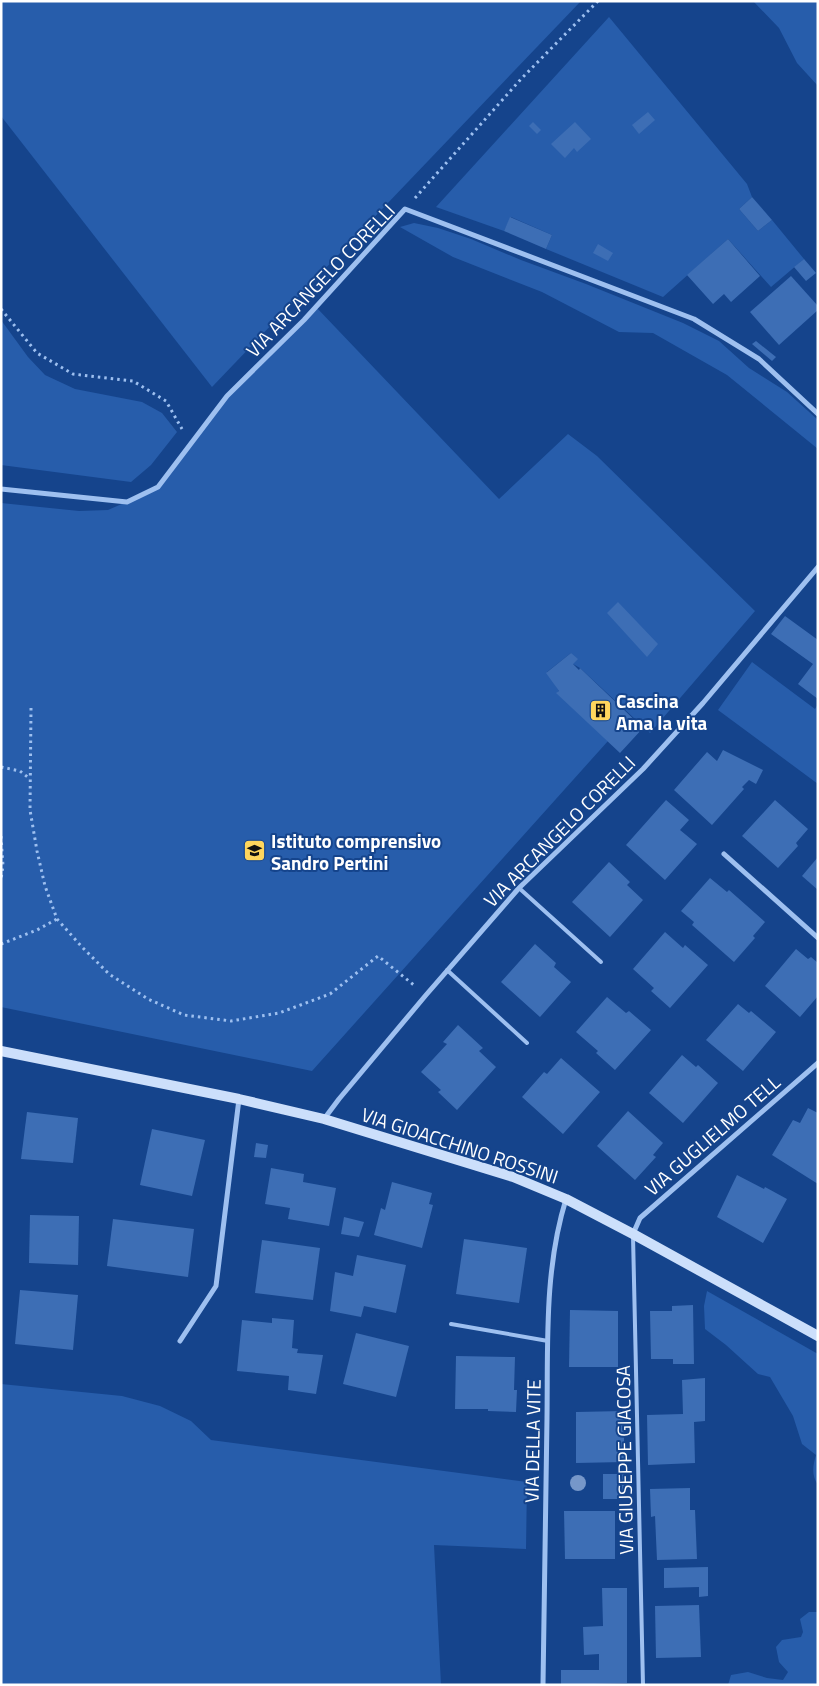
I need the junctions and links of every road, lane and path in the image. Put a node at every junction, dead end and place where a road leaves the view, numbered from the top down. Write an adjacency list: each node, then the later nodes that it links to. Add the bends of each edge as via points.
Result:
1 (598, 1): 2 (path, via 521,79)
2 (405, 209): 4 (street, VIA ARCANGELO CORELLI, via 694,320 758,359); 5 (street, VIA ARCANGELO CORELLI, via 304,320 227,396)
3 (1, 310): 5 (path, via 37,353 73,374 133,381 166,401)
4 (818, 414)
5 (191, 444): 6 (street, VIA ARCANGELO CORELLI, via 158,488 127,502)
6 (1, 488)
7 (818, 567): 14 (street, VIA ARCANGELO CORELLI, via 643,769)
8 (31, 708): 10 (path)
9 (1, 767): 10 (path, via 20,771)
10 (31, 780): 15 (path, via 30,810 37,851)
11 (1, 836): 13 (path)
12 (724, 854): 16 (street)
13 (1, 879)
14 (519, 888): 18 (lane); 19 (street, VIA ARCANGELO CORELLI)
15 (57, 918): 17 (path); 20 (path, via 109,974 148,999 184,1016 231,1021 279,1013 330,994 378,956)
16 (818, 938)
17 (1, 944)
18 (601, 962)
19 (447, 970): 20 (street, VIA ARCANGELO CORELLI); 21 (lane)
20 (426, 994): 25 (street, VIA ARCANGELO CORELLI)
21 (526, 1043)
22 (1, 1051): 24 (street, VIA GIOACCHINO ROSSINI)
23 (818, 1063): 27 (street, VIA GUGLIELMO TELL, via 640,1218)
24 (239, 1099): 25 (street, VIA GIOACCHINO ROSSINI); 30 (street, via 216,1286)
25 (324, 1119): 26 (street, VIA GIOACCHINO ROSSINI, via 513,1177)
26 (566, 1199): 27 (street, VIA GIOACCHINO ROSSINI); 31 (street, VIA DELLA VITE, via 552,1260)
27 (633, 1234): 29 (street, VIA GIOACCHINO ROSSINI); 33 (lane, VIA GIUSEPPE GIACOSA)
28 (451, 1324): 31 (lane)
29 (818, 1336)
30 (180, 1341)
31 (548, 1341): 32 (street, VIA DELLA VITE)
32 (543, 1685)
33 (643, 1685)

